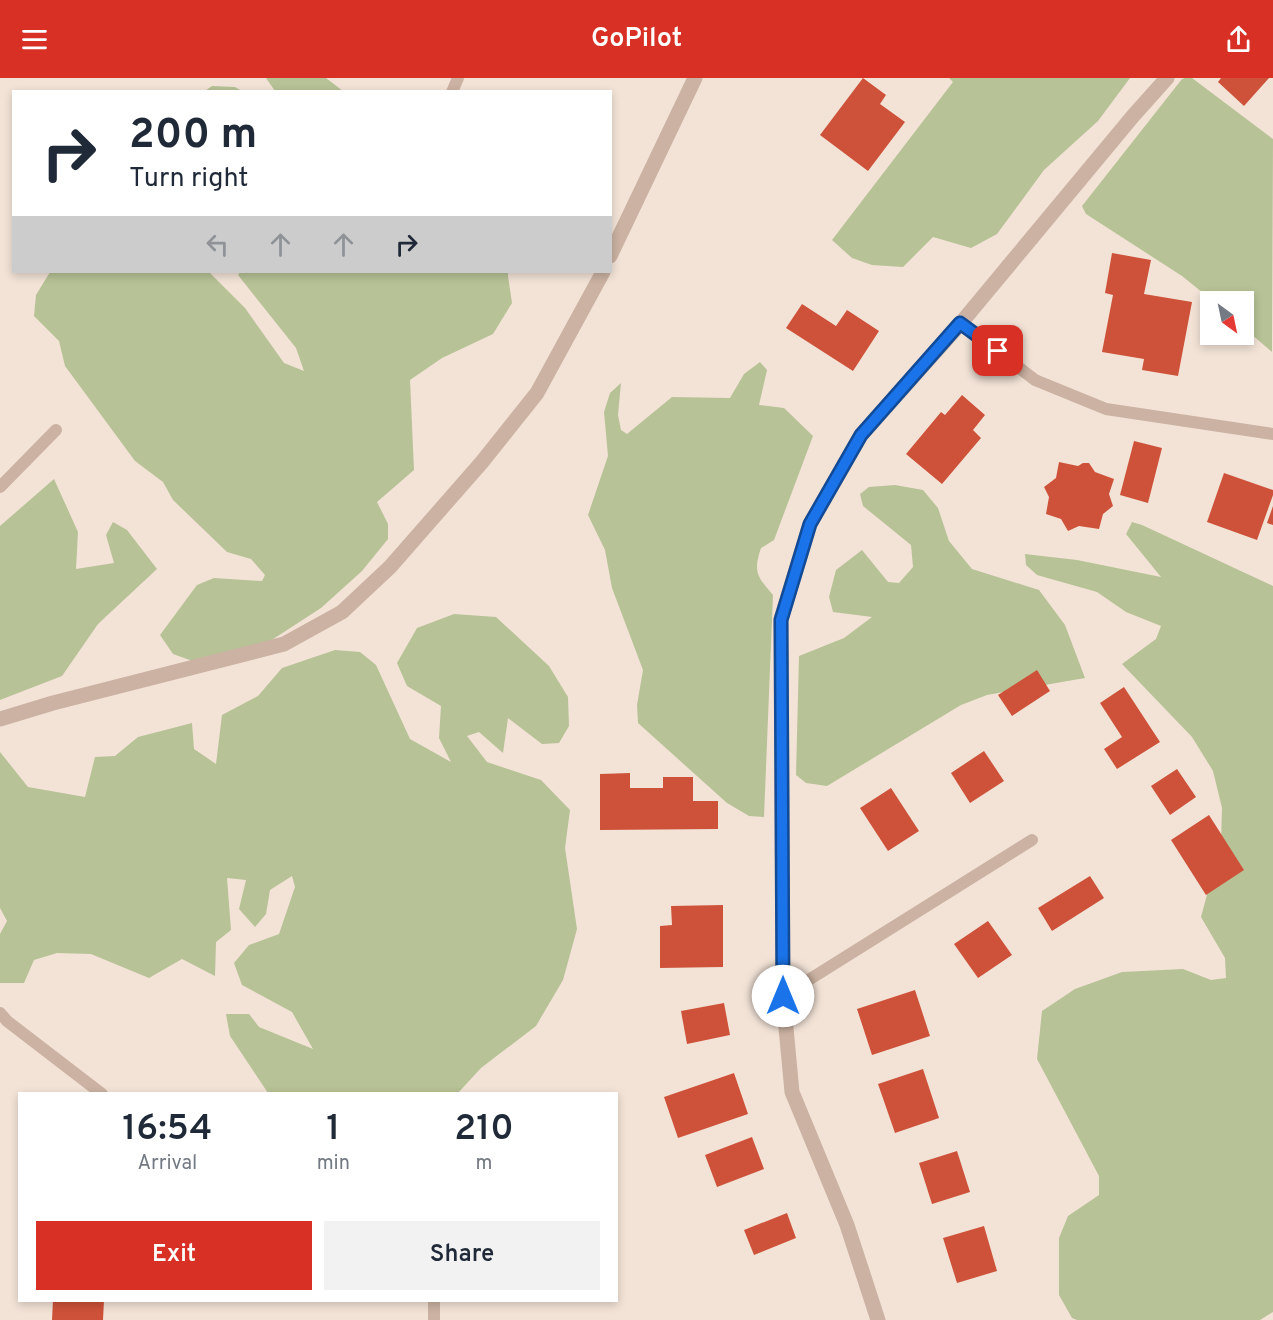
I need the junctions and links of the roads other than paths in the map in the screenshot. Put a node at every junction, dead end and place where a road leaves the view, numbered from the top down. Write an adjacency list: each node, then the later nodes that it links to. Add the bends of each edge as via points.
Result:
1 (695, 78): 3 (street)
2 (1167, 78): 5 (street)
3 (612, 252)
4 (602, 273): 9 (street, via 537,393 390,567 342,612 284,644)
5 (960, 323): 7 (lane, via 1035,380 1106,409); 11 (street, via 861,435 810,524 781,620)
6 (56, 430): 8 (lane)
7 (1273, 434)
8 (0, 487)
9 (0, 719)
10 (1032, 840): 11 (lane)
11 (783, 996): 16 (street, via 792,1092 848,1225)
12 (0, 1013): 13 (lane)
13 (99, 1092)
14 (434, 1302): 15 (lane)
15 (434, 1320)
16 (878, 1320)

